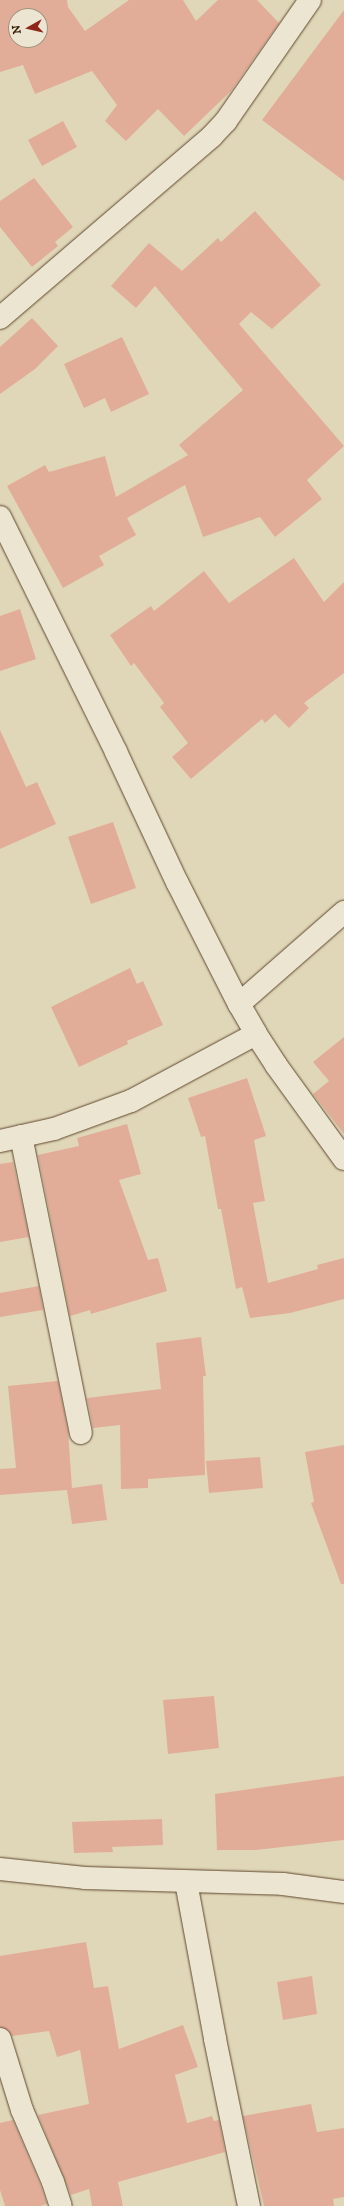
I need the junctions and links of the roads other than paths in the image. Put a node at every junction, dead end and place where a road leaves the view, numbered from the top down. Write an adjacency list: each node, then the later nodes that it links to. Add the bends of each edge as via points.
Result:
1 (310, 0): 2 (street, via 226,121 212,136)
2 (0, 318)
3 (0, 517): 5 (street)
4 (344, 912): 5 (street)
5 (239, 1004): 6 (street)
6 (256, 1034): 7 (street, via 131,1101 54,1129); 9 (street)
7 (21, 1136): 8 (street); 10 (street)
8 (0, 1141)
9 (344, 1159)
10 (81, 1433)
11 (0, 1872): 12 (street)
12 (186, 1882): 13 (street, via 283,1884); 16 (street)
13 (344, 1892)
14 (0, 2039): 15 (street, via 22,2110)
15 (61, 2206)
16 (249, 2206)

